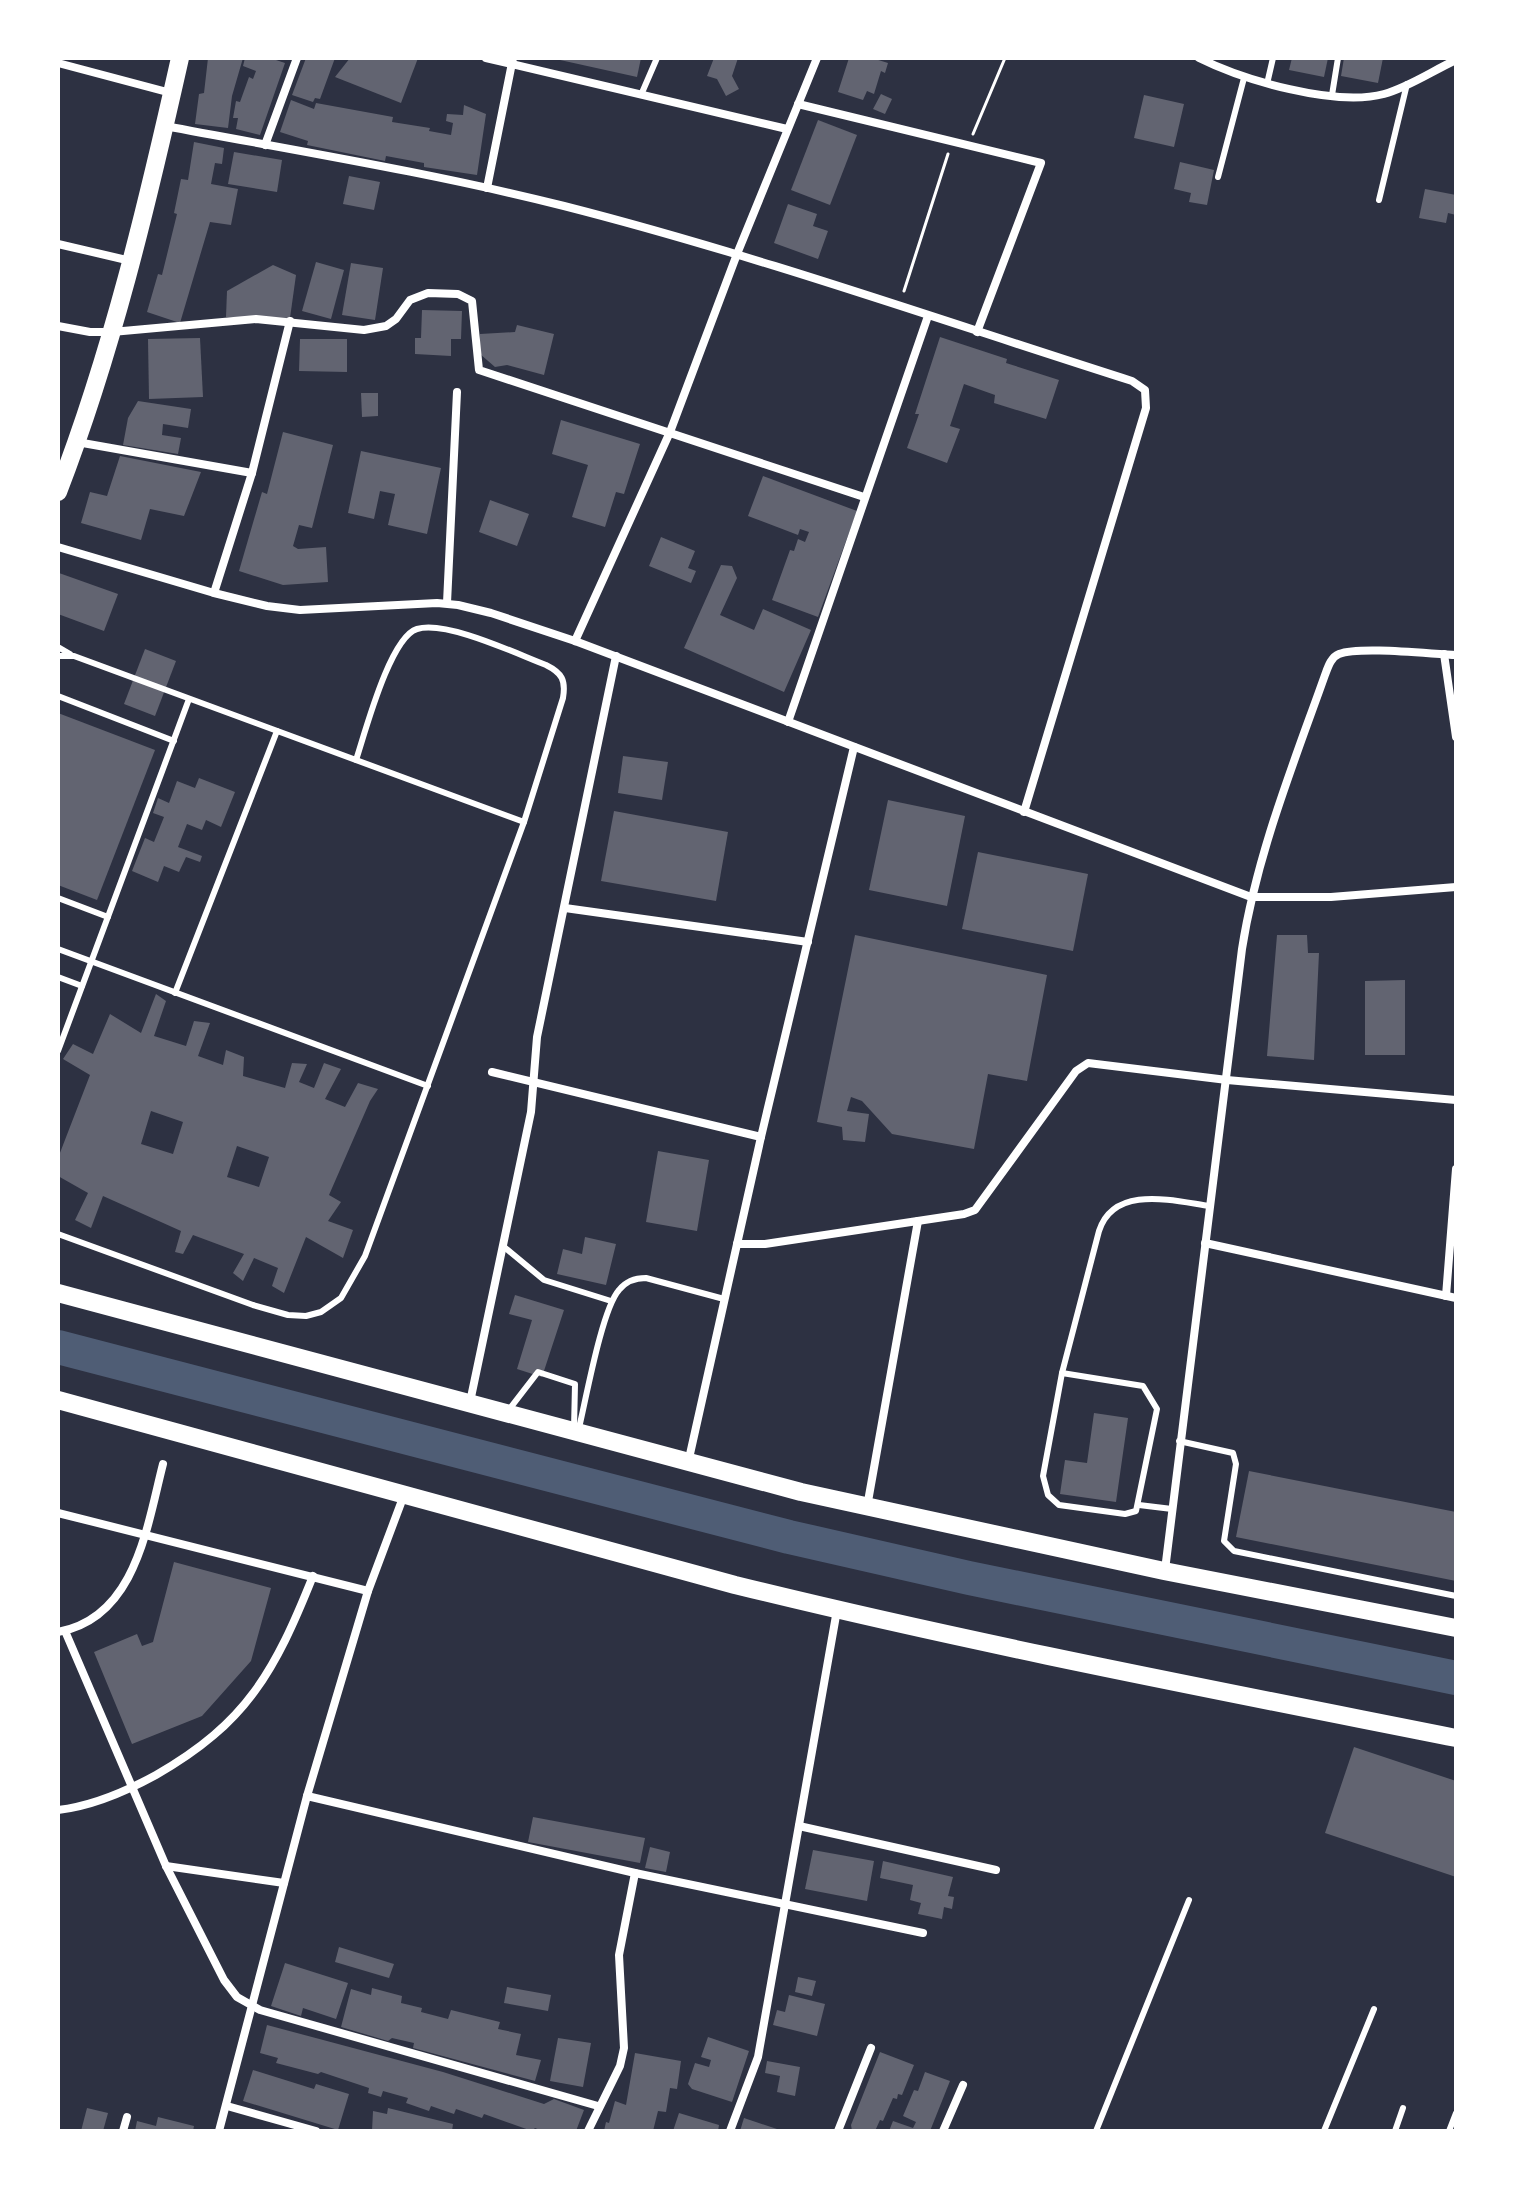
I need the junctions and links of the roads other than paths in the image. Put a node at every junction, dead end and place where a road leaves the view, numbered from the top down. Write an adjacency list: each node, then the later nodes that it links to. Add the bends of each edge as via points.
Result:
1 (180, 58): 15 (main road)
2 (297, 58): 21 (street)
3 (486, 58): 10 (street)
4 (657, 58): 16 (lane)
5 (817, 58): 18 (street)
6 (1199, 58): 12 (street)
7 (1273, 58): 13 (lane)
8 (1338, 58): 17 (lane)
9 (1456, 60): 14 (street)
10 (512, 62): 16 (street); 23 (street)
11 (58, 63): 15 (street)
12 (1244, 78): 13 (street); 22 (lane)
13 (1267, 84): 17 (street)
14 (1407, 84): 17 (street, via 1376,95); 24 (lane)
15 (172, 94): 19 (main road)
16 (641, 95): 20 (street)
17 (1332, 95)
18 (798, 104): 20 (street); 32 (street, via 1041,163)
19 (164, 126): 21 (street); 27 (main road)
20 (787, 129): 26 (street)
21 (265, 145): 23 (street)
22 (1218, 177)
23 (487, 188): 26 (street)
24 (1379, 200)
25 (58, 244): 27 (street)
26 (737, 254): 28 (street); 34 (street)
27 (132, 261): 31 (main road)
28 (928, 316): 32 (street); 39 (street)
29 (290, 321): 31 (street, via 256,319); 34 (street, via 376,329 396,319 417,296 458,294 472,301 479,370); 37 (street)
30 (58, 326): 31 (street)
31 (112, 332): 35 (main road)
32 (977, 332): 58 (street, via 1132,381 1147,398)
33 (457, 392): 42 (street)
34 (670, 432): 39 (street); 43 (street)
35 (77, 442): 36 (main road); 37 (street)
36 (62, 471): 38 (main road)
37 (252, 473): 41 (street)
38 (58, 492)
39 (864, 497): 52 (street)
40 (58, 547): 41 (street)
41 (214, 593): 42 (street, via 289,609)
42 (447, 603): 43 (street)
43 (575, 641): 49 (street)
44 (58, 647): 48 (lane)
45 (1444, 654): 46 (street); 54 (street); 61 (street, via 1365,652 1333,657)
46 (1456, 655)
47 (58, 656): 48 (lane)
48 (74, 656): 51 (lane)
49 (616, 656): 52 (street); 63 (street)
50 (58, 696): 55 (lane)
51 (189, 699): 53 (lane); 55 (lane)
52 (788, 722): 56 (street)
53 (277, 731): 57 (lane); 70 (lane)
54 (1456, 737)
55 (174, 741): 64 (lane)
56 (854, 747): 58 (street); 65 (street)
57 (356, 760): 59 (lane); 59 (lane, via 393,655 412,631 449,629 546,665 564,681)
58 (1024, 812): 61 (street)
59 (524, 822): 75 (lane)
60 (1456, 887): 61 (street)
61 (1251, 897): 73 (street)
62 (58, 898): 64 (lane)
63 (565, 908): 65 (street); 74 (street, via 537,1037)
64 (108, 917): 67 (lane)
65 (808, 942): 77 (street)
66 (58, 949): 67 (lane)
67 (91, 962): 69 (lane); 70 (lane)
68 (58, 977): 69 (lane)
69 (82, 986): 71 (lane)
70 (175, 993): 75 (lane)
71 (58, 1051)
72 (492, 1072): 74 (street)
73 (1227, 1080): 76 (street); 79 (street); 80 (street, via 1096,1062 1083,1065 977,1208)
74 (535, 1082): 77 (street); 84 (street)
75 (428, 1086): 81 (lane, via 365,1256 341,1298 321,1312 288,1315 253,1305)
76 (1456, 1100)
77 (761, 1137): 83 (street)
78 (1456, 1169): 86 (street)
79 (1210, 1206): 82 (street); 90 (lane, via 1142,1199 1121,1205 1106,1217)
80 (918, 1221): 83 (street); 100 (street)
81 (58, 1234)
82 (1205, 1243): 86 (street); 95 (street)
83 (737, 1244): 88 (street)
84 (503, 1246): 89 (lane, via 544,1280); 92 (street)
85 (58, 1293): 92 (main road)
86 (1446, 1296): 87 (street)
87 (1456, 1298)
88 (724, 1299): 89 (lane, via 637,1278); 96 (street)
89 (611, 1301): 94 (lane)
90 (1062, 1373): 99 (lane, via 1143,1386 1152,1397 1157,1409); 99 (lane, via 1043,1476 1048,1495 1059,1505 1125,1514)
91 (58, 1400): 98 (main road)
92 (470, 1402): 93 (main road)
93 (507, 1412): 94 (main road); 94 (lane, via 538,1372 575,1384)
94 (576, 1433): 96 (main road)
95 (1179, 1441): 101 (street); 107 (lane, via 1233,1453 1236,1464 1224,1541 1234,1551)
96 (688, 1463): 100 (main road)
97 (163, 1464): 103 (street)
98 (405, 1493): 106 (street); 108 (main road)
99 (1139, 1505): 101 (lane)
100 (867, 1507): 104 (main road)
101 (1172, 1509): 104 (street)
102 (58, 1513): 103 (street)
103 (146, 1534): 105 (street); 110 (street, via 132,1573 115,1596 92,1617)
104 (1164, 1571): 109 (main road)
105 (313, 1576): 106 (street); 112 (street, via 289,1634 248,1702 203,1746)
106 (368, 1591): 113 (street)
107 (1456, 1596)
108 (837, 1610): 111 (main road); 115 (street)
109 (1456, 1628)
110 (61, 1632): 112 (street)
111 (1456, 1738)
112 (132, 1788): 114 (street); 116 (street)
113 (307, 1796): 118 (street); 119 (street)
114 (58, 1810)
115 (799, 1826): 117 (street); 121 (street)
116 (166, 1866): 119 (street); 123 (street, via 230,1990)
117 (996, 1870)
118 (635, 1873): 121 (street); 128 (street, via 619,1955 624,2048)
119 (284, 1883): 123 (street)
120 (1189, 1900): 139 (lane)
121 (784, 1904): 122 (street); 136 (street, via 758,2057)
122 (923, 1933)
123 (253, 2008): 127 (street); 128 (street)
124 (1374, 2009): 140 (lane)
125 (871, 2048): 137 (street)
126 (963, 2085): 138 (street)
127 (227, 2106): 133 (street); 134 (street)
128 (598, 2106): 135 (street)
129 (1403, 2108): 141 (lane)
130 (1456, 2113): 142 (lane)
131 (127, 2117): 132 (street)
132 (123, 2131)
133 (219, 2131)
134 (316, 2131)
135 (588, 2131)
136 (730, 2131)
137 (838, 2131)
138 (943, 2131)
139 (1096, 2131)
140 (1324, 2131)
141 (1395, 2131)
142 (1449, 2131)

